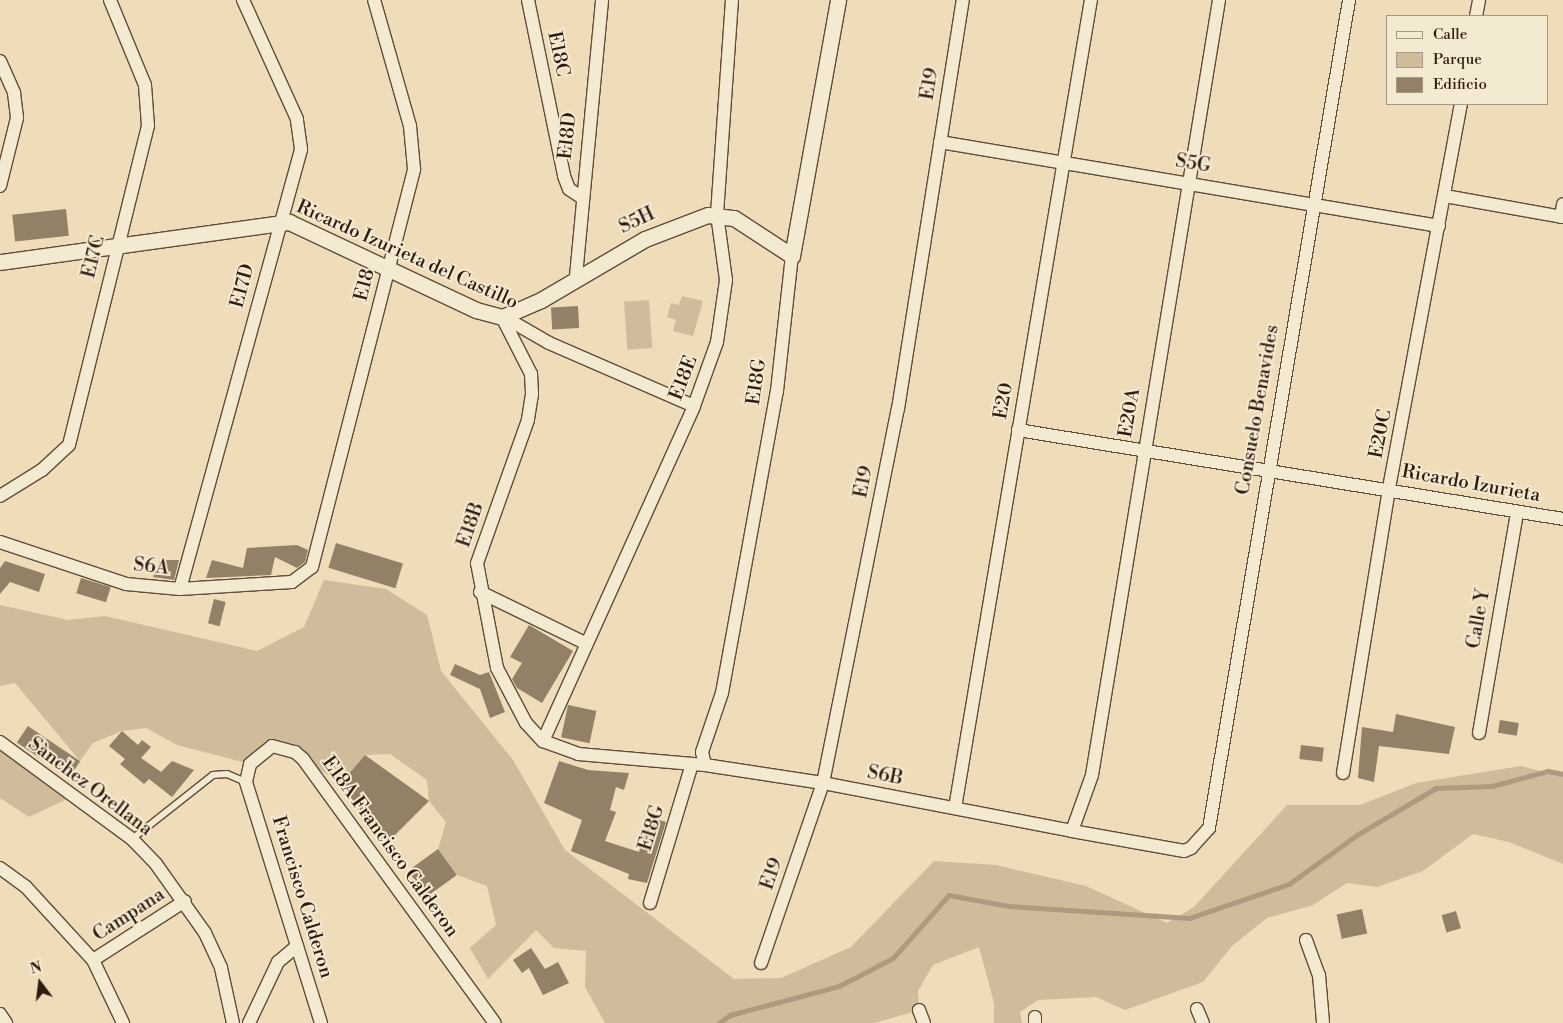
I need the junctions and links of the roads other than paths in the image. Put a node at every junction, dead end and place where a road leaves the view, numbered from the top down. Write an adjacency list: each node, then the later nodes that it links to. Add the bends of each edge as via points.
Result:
1 (110, 0): 27 (street, E17C, via 150,108)
2 (243, 0): 25 (street, E17D, via 302,134)
3 (374, 0): 30 (street, E18, via 414,148 414,169)
4 (528, 0): 21 (street, E18C, via 564,176 569,189)
5 (602, 0): 21 (street, E18D)
6 (732, 0): 24 (street, E18E)
7 (838, 0): 28 (street, E18G)
8 (963, 0): 16 (street, E19)
9 (1091, 0): 17 (street, E20)
10 (1219, 0): 18 (street, E20A)
11 (1349, 0): 22 (street, Consuelo Benavides)
12 (1479, 0): 13 (street)
13 (1476, 15)
14 (0, 61): 19 (street, via 14,93 18,118)
15 (1461, 105): 20 (street, E20C)
16 (940, 142): 17 (street, S5G); 52 (street, E19, via 898,409)
17 (1064, 163): 18 (street, S5G); 34 (street, E20)
18 (1190, 182): 22 (street, S5G); 35 (street, E20A)
19 (0, 186)
20 (1445, 196): 23 (street); 26 (street, E20C)
21 (581, 197): 31 (street, E18D)
22 (1313, 204): 26 (street, S5G); 36 (street, Consuelo Benavides)
23 (1562, 213)
24 (717, 214): 28 (street, via 734,218); 31 (street, S5H, via 645,238); 33 (street, E18E, via 726,270 724,308 717,342)
25 (280, 222): 27 (street, Ricardo Izurieta del Castillo); 30 (street, Ricardo Izurieta del Castillo, via 340,244); 43 (street, E17D)
26 (1439, 226): 37 (street, E20C)
27 (115, 248): 29 (street, Ricardo Izurieta del Castillo); 38 (street, E17C, via 69,445 42,470)
28 (792, 256): 49 (street, E18G, via 778,391 722,693)
29 (0, 262)
30 (388, 270): 32 (street, Ricardo Izurieta del Castillo); 42 (street, E18, via 312,567)
31 (576, 276): 32 (street, S5H, via 541,300)
32 (502, 317): 33 (street, Ricardo Izurieta del Castillo, via 549,343); 44 (street, E18B, via 531,374 532,394 528,420 477,563)
33 (694, 406): 45 (street, E18E)
34 (1018, 430): 35 (street, Ricardo Izurieta); 53 (street, E20)
35 (1143, 450): 36 (street, Ricardo Izurieta); 55 (street, E20A, via 1092,775)
36 (1267, 468): 37 (street, Ricardo Izurieta); 54 (street, Consuelo Benavides)
37 (1390, 488): 39 (street, Ricardo Izurieta); 50 (street, E20C)
38 (0, 496)
39 (1517, 512): 40 (street, Ricardo Izurieta); 46 (street, Calle Y)
40 (1563, 519)
41 (0, 542): 43 (street, S6A, via 126,584)
42 (303, 577): 43 (street, S6A, via 292,582)
43 (180, 589)
44 (480, 592): 45 (street); 47 (street, E18B, via 497,668 526,722)
45 (585, 643): 47 (street, E18E)
46 (1479, 733)
47 (543, 741): 49 (street, S6B, via 578,754)
48 (0, 742): 56 (street, Sànchez Orellana)
49 (699, 765): 52 (street, S6B); 59 (street, E18G)
50 (1344, 773)
51 (246, 782): 56 (lane, via 227,774 213,775); 61 (street, Francisco Calderon); 72 (street, E18A Francisco Calderon, via 250,764 272,746 295,752 303,758)
52 (823, 783): 53 (street, S6B); 63 (street, E19)
53 (955, 808): 55 (street, S6B)
54 (1209, 828): 55 (street, S6B, via 1199,844 1184,851)
55 (1072, 831)
56 (132, 839): 58 (street, Sànchez Orellana)
57 (0, 868): 62 (street, via 32,893)
58 (186, 901): 62 (street, Campana); 69 (street, Sànchez Orellana, via 221,968)
59 (650, 903)
60 (1306, 940): 75 (street, via 1319,975)
61 (297, 946): 70 (street, via 278,962); 71 (street, Francisco Calderon)
62 (93, 960): 68 (street)
63 (761, 963)
64 (1197, 1009): 74 (street)
65 (919, 1010): 73 (street)
66 (0, 1014): 67 (street)
67 (6, 1023)
68 (123, 1023)
69 (233, 1023)
70 (250, 1023)
71 (321, 1023)
72 (495, 1023)
73 (924, 1023)
74 (1203, 1023)
75 (1323, 1023)

